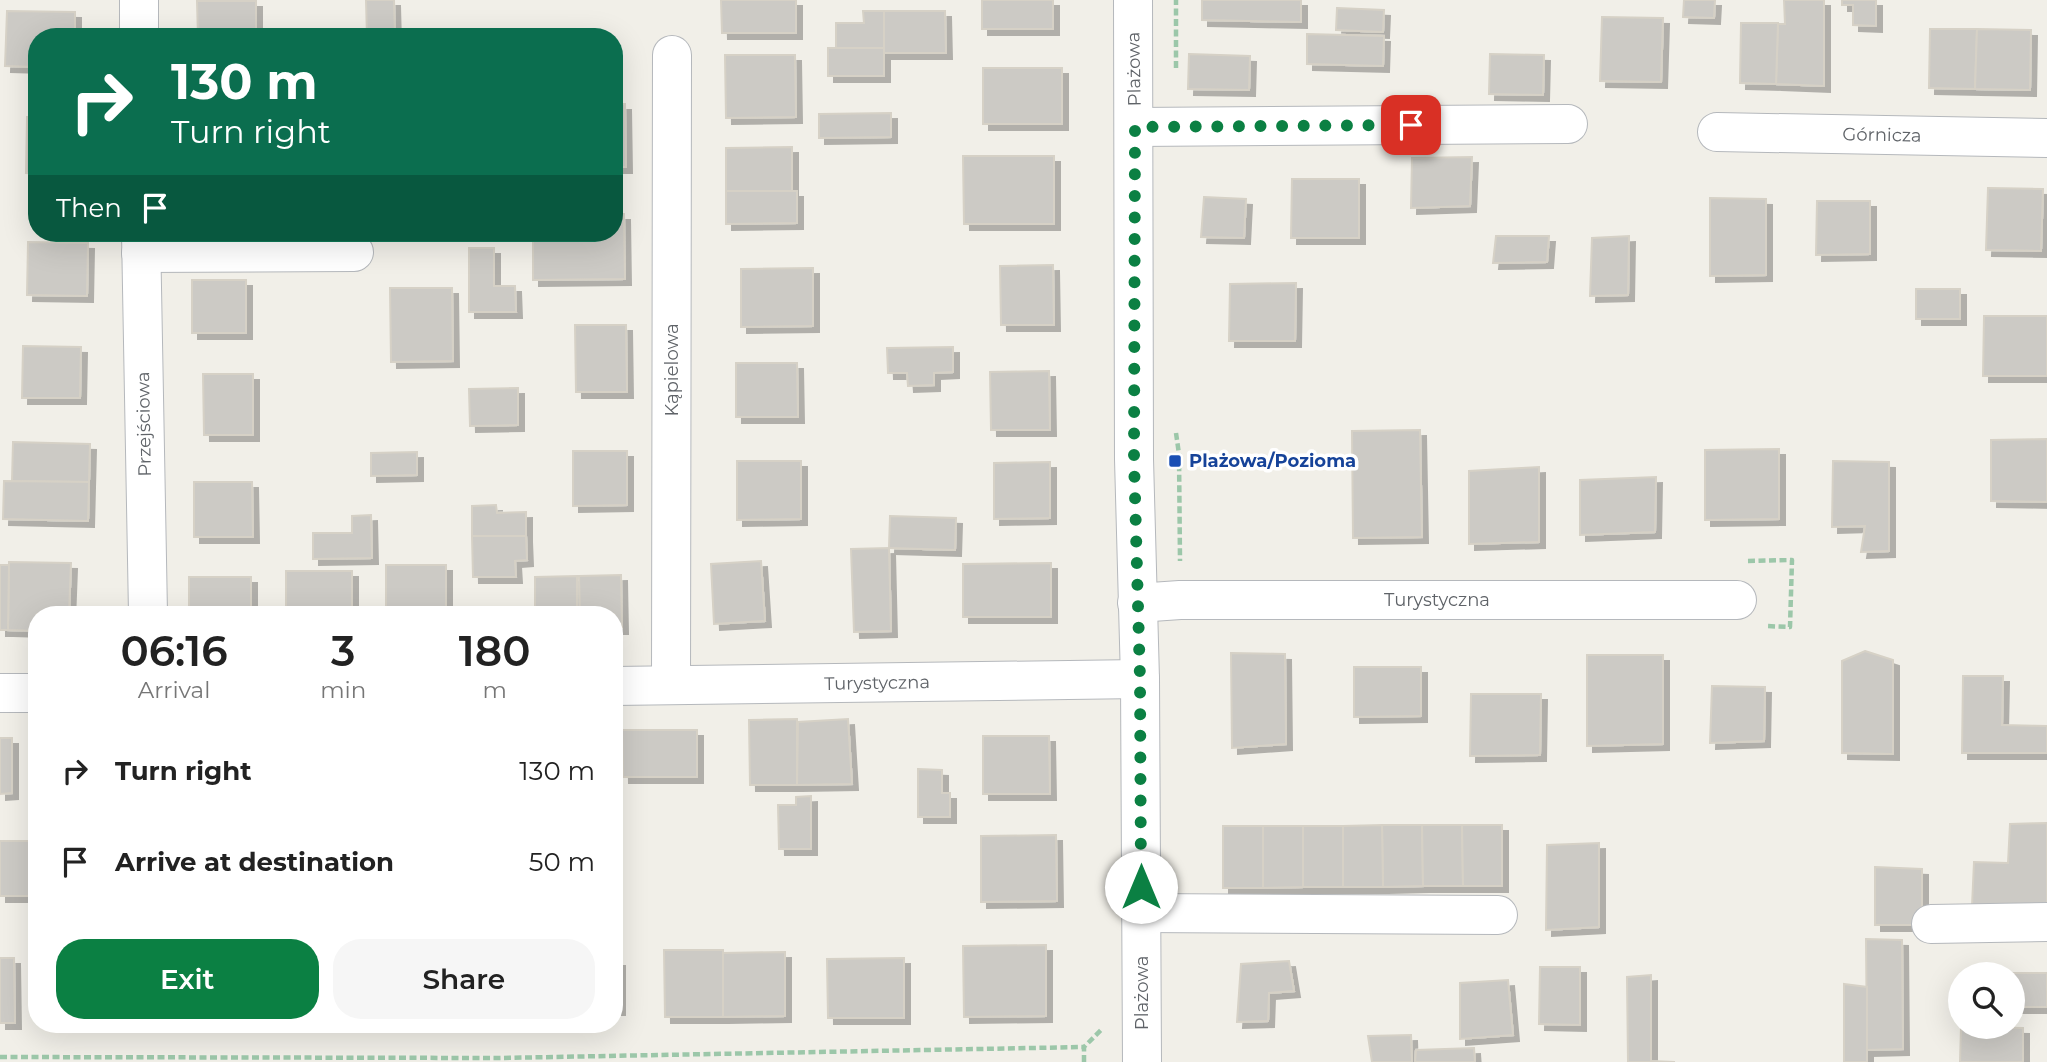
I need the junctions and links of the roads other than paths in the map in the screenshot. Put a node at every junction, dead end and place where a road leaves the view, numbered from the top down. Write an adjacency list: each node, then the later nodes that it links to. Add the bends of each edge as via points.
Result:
1 (139, 0): 3 (street)
2 (1133, 0): 6 (street, Plażowa)
3 (139, 28)
4 (672, 55): 15 (street, Kąpielowa)
5 (1568, 124): 6 (street)
6 (1135, 127): 12 (street, Plażowa)
7 (1717, 132): 8 (street, Górnicza)
8 (2047, 138)
9 (141, 243): 10 (street); 13 (street, Przejściowa)
10 (354, 252)
11 (1737, 600): 12 (street, Turystyczna)
12 (1137, 603): 14 (street, Plażowa)
13 (148, 606)
14 (1140, 679): 15 (street, Turystyczna); 19 (street, Plażowa)
15 (671, 685): 16 (street, Turystyczna)
16 (623, 686)
17 (0, 693): 18 (street)
18 (28, 693)
19 (1141, 914): 20 (street); 23 (street, Plażowa)
20 (1498, 915)
21 (2047, 922): 22 (street)
22 (1931, 923)
23 (1142, 1062)

